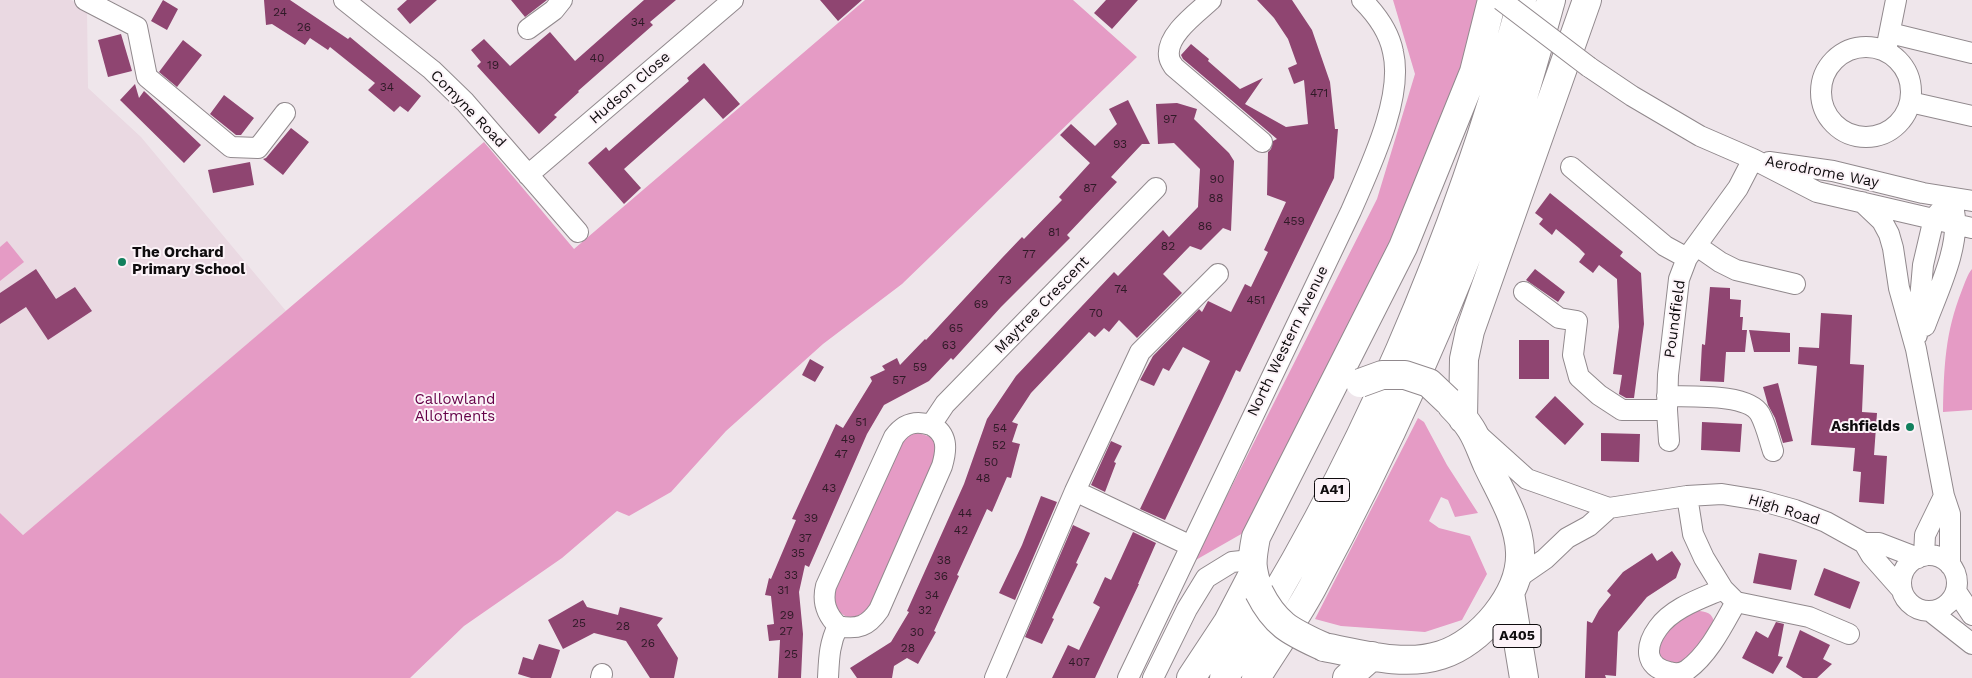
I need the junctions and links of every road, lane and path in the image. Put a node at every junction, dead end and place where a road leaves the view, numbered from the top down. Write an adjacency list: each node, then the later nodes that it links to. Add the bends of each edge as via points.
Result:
1 (85, 0): 17 (street, via 137,27 147,77 231,147 258,148)
2 (562, 0): 13 (street)
3 (733, 0): 22 (street, Hudson Close)
4 (1211, 0): 19 (street, via 1174,36 1169,57 1174,67)
5 (1362, 0): 46 (street, North Western Avenue, via 1381,21 1394,54 1389,113 1351,211)
6 (1492, 0): 36 (highway, via 1474,72 1403,247)
7 (1501, 0): 20 (street, bridge, via 1632,96 1700,136)
8 (1522, 0): 65 (highway, A41, via 1455,213 1404,337 1336,484 1300,552)
9 (1551, 0): 66 (highway, A41, via 1500,169 1414,384 1311,589)
10 (1587, 0): 37 (highway, via 1470,331 1464,359)
11 (1896, 0): 14 (street)
12 (356, 3): 22 (street, Comyne Road, via 465,102)
13 (528, 29)
14 (1888, 42): 15 (street); 16 (street, via 1909,78); 16 (street, via 1875,48 1852,49 1832,62 1821,83 1820,95 1828,117 1845,133 1868,138 1891,130 1900,122)
15 (1972, 54)
16 (1910, 102): 18 (street)
17 (285, 113)
18 (1972, 116)
19 (1262, 142)
20 (1752, 159): 24 (street, Aerodrome Way, via 1833,171); 26 (street, Aerodrome Way, via 1817,192); 30 (street, Poundfield, via 1738,188)
21 (1572, 166): 30 (street, via 1665,246)
22 (528, 175): 29 (street, Comyne Road)
23 (1156, 188): 38 (street, Maytree Crescent, via 945,404)
24 (1952, 198): 25 (street, Aerodrome Way); 27 (street); 28 (street)
25 (1972, 201)
26 (1862, 202): 27 (street, Aerodrome Way); 34 (street, via 1882,221 1889,234 1899,288)
27 (1934, 218): 28 (street, Aerodrome Way); 34 (street, via 1923,265)
28 (1964, 226): 34 (street)
29 (578, 232)
30 (1692, 252): 32 (street, via 1736,270); 35 (street, Poundfield, via 1679,279)
31 (1218, 274): 41 (street, via 1140,352)
32 (1795, 284)
33 (1524, 292): 35 (street, via 1559,318 1577,321 1573,355 1579,377 1599,395 1622,410)
34 (1916, 349): 43 (street)
35 (1667, 403): 39 (street, Poundfield); 40 (street, via 1746,402 1760,414)
36 (1322, 408): 37 (highway, bridge, via 1360,383 1382,375 1405,375 1429,383); 49 (highway, via 1256,537)
37 (1461, 416): 44 (street, High Road, via 1527,478); 50 (highway, via 1516,526 1520,552)
38 (931, 425): 55 (street, via 922,422 907,424 894,437 826,586 826,611); 55 (street, via 938,428 944,437 946,446 942,466 879,610 861,626 850,629)
39 (1669, 441)
40 (1773, 451)
41 (1075, 491): 46 (street); 61 (street)
42 (1687, 496): 44 (street, High Road); 45 (street, High Road, via 1722,494 1759,500 1819,519); 56 (street, via 1693,534 1704,558 1730,596 1809,617)
43 (1944, 496): 47 (street, via 1926,535); 48 (street, via 1950,514)
44 (1610, 508): 50 (street, via 1589,526 1566,538)
45 (1864, 543): 47 (street, High Road, via 1880,543); 51 (street, High Road)
46 (1191, 546): 62 (street, North Western Avenue)
47 (1921, 557): 48 (street, via 1938,557); 51 (street, via 1904,571)
48 (1950, 565): 52 (street)
49 (1254, 575): 58 (highway, bridge, via 1267,608 1280,624 1324,647); 63 (street, via 1232,562 1206,578); 64 (highway)
50 (1513, 586): 59 (highway, via 1495,616 1479,633 1441,655); 69 (highway, A405)
51 (1902, 590): 53 (street, via 1912,606)
52 (1964, 591): 53 (street, via 1939,610); 54 (street)
53 (1930, 611): 57 (street)
54 (1972, 615)
55 (838, 626): 60 (street, via 829,651)
56 (1849, 634)
57 (1972, 644)
58 (1372, 656): 59 (highway); 67 (highway)
59 (1412, 660): 68 (highway)
60 (828, 678)
61 (995, 678)
62 (1128, 678)
63 (1153, 678)
64 (1191, 678)
65 (1224, 678)
66 (1256, 678)
67 (1347, 678)
68 (1436, 678)
69 (1524, 678)

